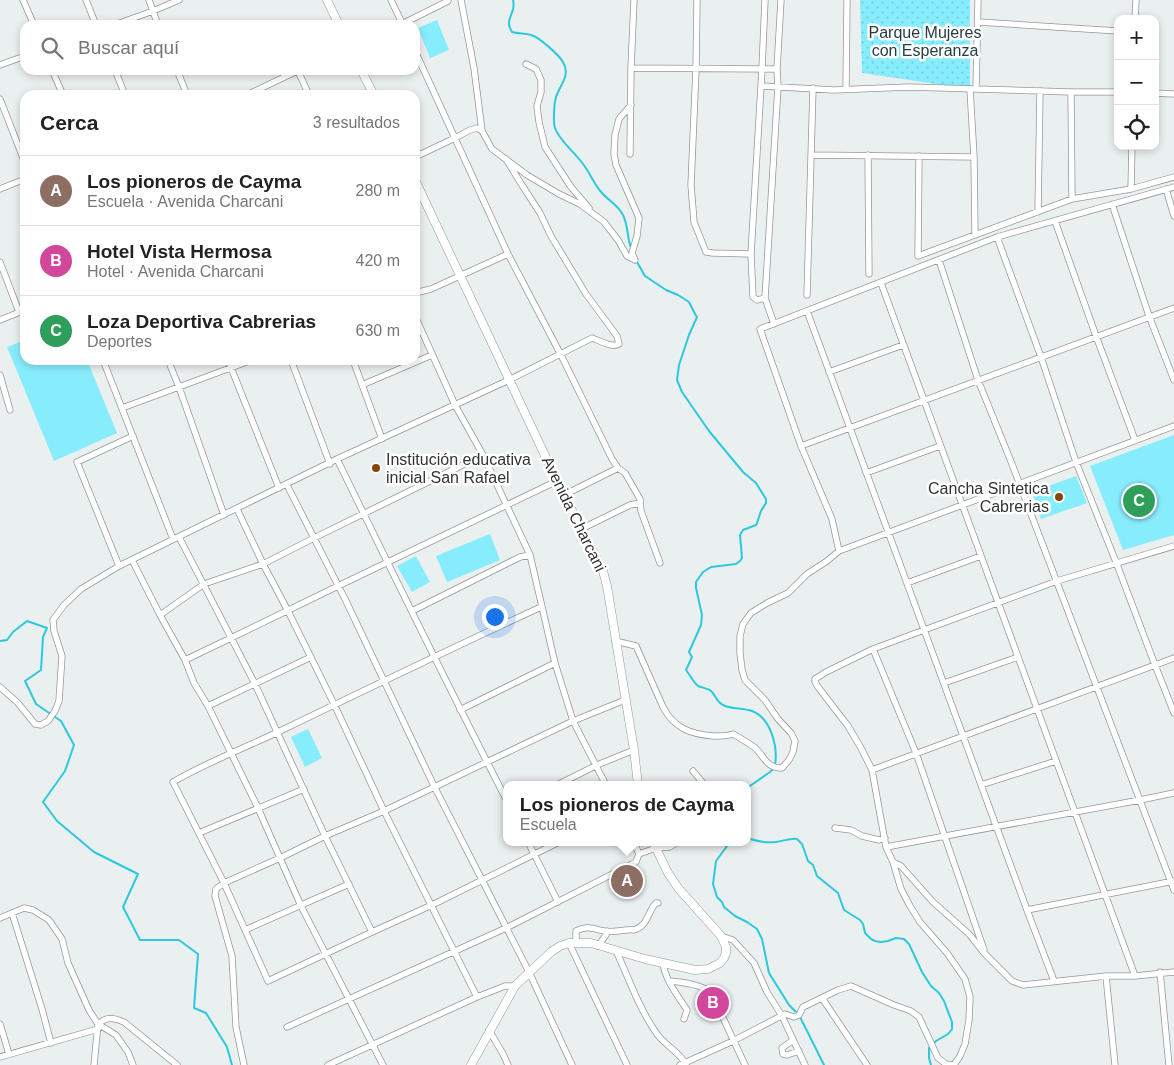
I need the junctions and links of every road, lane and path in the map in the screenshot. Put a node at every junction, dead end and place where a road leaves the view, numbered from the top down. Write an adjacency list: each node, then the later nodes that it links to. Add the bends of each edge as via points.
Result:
1 (23, 0): 18 (street)
2 (86, 0): 19 (street)
3 (149, 0): 16 (street)
4 (179, 0): 16 (street)
5 (327, 0): 22 (main road)
6 (391, 0): 23 (street)
7 (448, 0): 24 (street)
8 (461, 0): 59 (street)
9 (634, 0): 31 (street)
10 (697, 0): 32 (street)
11 (765, 0): 33 (street)
12 (781, 0): 34 (street)
13 (847, 0): 44 (street)
14 (978, 0): 25 (street)
15 (1136, 0): 17 (street)
16 (153, 11): 20 (street); 21 (street)
17 (1135, 15)
18 (32, 20)
19 (94, 20)
20 (128, 20)
21 (156, 20)
22 (337, 20)
23 (400, 20)
24 (412, 20)
25 (978, 22): 26 (street); 45 (street)
26 (1114, 31)
27 (20, 58): 30 (street)
28 (420, 62): 60 (street)
29 (526, 64): 80 (street, via 536,69 541,80 537,106 545,147 571,187)
30 (0, 65)
31 (631, 68): 32 (street); 58 (street)
32 (696, 68): 33 (street); 86 (street, via 691,185 694,222 706,252)
33 (762, 69): 34 (street); 41 (street)
34 (777, 69): 42 (street)
35 (54, 75): 46 (street)
36 (116, 75): 47 (street)
37 (179, 75): 48 (street)
38 (288, 75): 49 (street)
39 (300, 75): 50 (street)
40 (364, 75): 51 (main road)
41 (761, 86): 42 (street); 86 (street)
42 (778, 87): 43 (street); 94 (street)
43 (813, 88): 44 (street); 65 (street)
44 (846, 89): 45 (street)
45 (973, 89): 52 (street); 68 (street)
46 (61, 90)
47 (123, 90)
48 (185, 90)
49 (259, 90)
50 (307, 90)
51 (371, 90)
52 (1040, 91): 53 (street); 79 (street)
53 (1071, 92): 54 (street); 77 (street)
54 (1114, 92)
55 (1159, 93): 56 (street)
56 (1174, 94)
57 (0, 99): 61 (street)
58 (631, 105): 64 (street); 80 (street, via 620,119 614,154 639,218 632,253 634,260 627,256)
59 (482, 131): 60 (street, via 477,128); 69 (street, via 492,149)
60 (456, 138): 63 (street); 85 (street)
61 (20, 150)
62 (1132, 150): 74 (street)
63 (420, 154)
64 (630, 154)
65 (812, 155): 66 (street); 93 (street)
66 (868, 155): 67 (street); 89 (street)
67 (919, 156): 68 (street); 83 (street, via 918,256)
68 (974, 157): 83 (street)
69 (506, 159): 80 (street); 106 (street, via 619,344 609,345 592,338)
70 (1174, 177): 74 (street)
71 (20, 181): 73 (street)
72 (1174, 187): 75 (street)
73 (0, 189)
74 (1131, 189): 77 (street)
75 (1166, 189): 78 (street); 81 (street)
76 (420, 191): 90 (main road, Avenida Charcani)
77 (1072, 199): 79 (street)
78 (1112, 204): 82 (street); 99 (street)
79 (1038, 212): 83 (street)
80 (596, 215)
81 (1174, 216)
82 (1055, 221): 84 (street); 103 (street)
83 (975, 235)
84 (997, 238): 87 (street); 107 (street)
85 (508, 254): 90 (street); 106 (street)
86 (751, 254): 94 (street, via 753,297 757,300)
87 (939, 260): 91 (street); 120 (street)
88 (0, 262): 95 (street)
89 (869, 274)
90 (460, 275): 92 (street); 119 (main road, Avenida Charcani)
91 (881, 283): 97 (street); 104 (street)
92 (420, 291)
93 (807, 295)
94 (764, 298): 101 (street)
95 (20, 307)
96 (1174, 308): 99 (street)
97 (807, 311): 101 (street); 117 (street)
98 (20, 312): 100 (street)
99 (1149, 316): 103 (street); 121 (street)
100 (0, 320)
101 (774, 324): 133 (street, via 760,329)
102 (420, 327): 105 (street)
103 (1096, 336): 107 (street); 132 (street)
104 (904, 345): 117 (street); 124 (street)
105 (432, 355): 108 (street); 125 (street)
106 (560, 355): 119 (street); 139 (street)
107 (1042, 357): 120 (street); 137 (street)
108 (420, 360)
109 (105, 365): 126 (street)
110 (170, 365): 123 (street)
111 (230, 365): 116 (street)
112 (239, 365): 116 (street)
113 (293, 365): 138 (street)
114 (355, 365): 122 (street)
115 (409, 365): 122 (street)
116 (231, 368): 123 (street); 144 (street)
117 (829, 372): 129 (street)
118 (0, 375): 127 (street)
119 (509, 380): 125 (street); 141 (main road, Avenida Charcani)
120 (978, 380): 124 (street); 142 (street)
121 (1174, 380)
122 (362, 385): 131 (street)
123 (179, 387): 126 (street); 151 (street)
124 (924, 401): 129 (street); 134 (street)
125 (455, 405): 131 (street); 135 (street)
126 (122, 408): 130 (street)
127 (10, 410)
128 (1174, 426): 132 (street)
129 (850, 428): 133 (street); 140 (street)
130 (133, 436): 154 (street); 165 (street, via 77,462)
131 (382, 439): 136 (street)
132 (1135, 440): 137 (street)
133 (801, 446): 157 (street, via 832,519)
134 (940, 446): 140 (street); 148 (street)
135 (483, 455): 147 (street); 150 (street)
136 (337, 459): 138 (street); 150 (street)
137 (1076, 462): 142 (street); 162 (street)
138 (330, 464): 143 (street)
139 (618, 468): 145 (street); 146 (street, via 626,473)
140 (866, 473): 153 (street)
141 (557, 481): 145 (main road, Avenida Charcani); 147 (street)
142 (1018, 483): 148 (street); 166 (street)
143 (287, 485): 144 (street); 155 (street)
144 (279, 488): 149 (street)
145 (564, 496): 152 (main road, Avenida Charcani)
146 (640, 503): 152 (street); 163 (street)
147 (506, 504): 158 (street); 161 (street)
148 (962, 504): 153 (street); 159 (street)
149 (237, 509): 151 (street); 164 (street)
150 (363, 513): 155 (street); 161 (street)
151 (224, 515): 154 (street)
152 (581, 529): 177 (main road, Avenida Charcani, via 608,586)
153 (888, 532): 157 (street); 167 (street)
154 (176, 538): 160 (street); 168 (street)
155 (314, 538): 164 (street); 169 (street)
156 (1174, 546): 162 (street)
157 (839, 551): 177 (street, via 806,574 788,593 751,614 743,624 740,653 745,680 791,732 794,741 793,752 782,768 774,768 755,748 733,734 725,737 701,735 675,724 663,708 636,646)
158 (530, 555): 171 (street); 173 (street)
159 (981, 556): 167 (street); 170 (street)
160 (132, 560): 165 (street); 174 (street)
161 (387, 562): 169 (street); 173 (street)
162 (1116, 562): 166 (street); 185 (street)
163 (660, 563)
164 (263, 564): 168 (street); 172 (street)
165 (119, 566): 189 (street, via 82,589 64,605 54,620 62,656 60,701 48,720 41,725 35,724)
166 (1056, 581): 170 (street); 190 (street)
167 (907, 583): 175 (street)
168 (204, 584): 174 (street); 176 (street)
169 (338, 586): 172 (street); 186 (street)
170 (998, 603): 175 (street); 181 (street)
171 (542, 607): 180 (street); 184 (street)
172 (288, 611): 176 (street); 179 (street)
173 (412, 611): 180 (street)
174 (160, 616): 183 (street)
175 (924, 630): 178 (street); 187 (street)
176 (231, 638): 183 (street); 188 (street)
177 (616, 641): 191 (main road, Avenida Charcani)
178 (873, 649): 202 (street); 206 (street, via 815,680 848,726)
179 (311, 657): 188 (street); 192 (street)
180 (434, 657): 186 (street); 195 (street)
181 (1018, 657): 187 (street); 194 (street)
182 (1174, 658): 185 (street)
183 (185, 660): 193 (street)
184 (555, 663): 195 (street); 197 (street)
185 (1155, 665): 190 (street); 196 (street)
186 (384, 681): 192 (street); 213 (street)
187 (944, 683): 199 (street)
188 (255, 684): 193 (street); 198 (street)
189 (0, 687)
190 (1097, 687): 194 (street); 217 (street)
191 (625, 700): 197 (street); 200 (main road, Avenida Charcani)
192 (334, 704): 198 (street); 219 (street)
193 (208, 706): 201 (street)
194 (1037, 709): 199 (street); 204 (street)
195 (460, 710): 203 (street)
196 (1174, 713)
197 (572, 721): 203 (street); 205 (street)
198 (278, 732): 201 (street); 214 (street)
199 (963, 736): 202 (street); 212 (street)
200 (634, 750): 205 (street); 210 (main road, Avenida Charcani)
201 (231, 752): 218 (street); 223 (street, via 173,782)
202 (916, 753): 206 (street); 225 (street)
203 (487, 761): 213 (street); 215 (street)
204 (1056, 761): 212 (street); 220 (street)
205 (597, 765): 208 (street); 209 (street)
206 (872, 770): 226 (street)
207 (693, 771): 211 (street)
208 (565, 781)
209 (604, 781)
210 (638, 781)
211 (701, 781)
212 (981, 785): 221 (street)
213 (434, 786): 219 (street); 237 (street)
214 (304, 789): 218 (street); 224 (street)
215 (503, 793)
216 (1174, 793): 217 (street)
217 (1140, 800): 220 (street); 238 (street)
218 (258, 808): 223 (street); 235 (street)
219 (384, 811): 224 (street); 245 (street)
220 (1075, 812): 221 (street); 242 (street)
221 (996, 827): 225 (street); 247 (street)
222 (835, 828): 226 (street, via 879,840)
223 (199, 833): 239 (street)
224 (325, 836): 235 (street); 240 (street)
225 (945, 836): 232 (street); 260 (street)
226 (885, 838): 232 (street)
227 (530, 846): 234 (street)
228 (551, 846): 234 (street)
229 (636, 846): 233 (street)
230 (653, 846): 233 (street)
231 (655, 846): 254 (main road, via 679,889)
232 (886, 847): 236 (street)
233 (640, 854): 243 (street, via 636,862)
234 (534, 855): 237 (street); 243 (street)
235 (280, 858): 239 (street); 246 (street)
236 (893, 862): 260 (street, via 902,866); 300 (street, via 910,906 965,979 970,997 969,1020 965,1044)
237 (482, 881): 245 (street); 250 (street)
238 (1173, 881): 241 (street); 242 (street)
239 (224, 883): 251 (street); 290 (street, via 216,889 215,896 232,956 236,1027)
240 (349, 884): 246 (street); 253 (street)
241 (1174, 890)
242 (1105, 894): 247 (street); 266 (street)
243 (558, 902): 250 (street)
244 (658, 903): 252 (street, via 652,907 642,927)
245 (432, 905): 253 (street); 257 (street)
246 (301, 906): 251 (street); 259 (street)
247 (1027, 910): 268 (street)
248 (12, 913): 249 (street); 276 (street, via 24,908 34,910 48,920 62,939 68,963); 281 (street)
249 (0, 918)
250 (506, 928): 257 (street); 262 (street)
251 (245, 930): 259 (street, via 268,981)
252 (607, 931): 255 (street, via 581,928 576,931); 256 (street)
253 (372, 932): 259 (street)
254 (721, 936): 261 (main road, via 726,953 715,967 695,970); 273 (street, via 733,940 754,963)
255 (573, 943): 256 (main road); 262 (main road, via 560,946); 296 (street)
256 (598, 946): 258 (main road)
257 (455, 951): 270 (street); 272 (street)
258 (616, 951): 261 (main road); 286 (street, via 647,1019 658,1036 681,1056)
259 (325, 954): 272 (street)
260 (986, 954): 268 (street, via 1012,981 1023,985)
261 (663, 963): 267 (street)
262 (529, 972): 269 (main road); 295 (street)
263 (1160, 972): 264 (street); 266 (street); 302 (street)
264 (1174, 972)
265 (1106, 976): 266 (street); 268 (street); 301 (street)
266 (1135, 976)
267 (669, 981): 274 (street, via 688,1011); 280 (street, via 711,992)
268 (1054, 981)
269 (515, 986): 270 (street, via 505,986); 278 (main road)
270 (477, 997): 282 (street)
271 (822, 998): 273 (street, via 803,1006 799,1015); 299 (street); 300 (street, via 851,986 911,1010 919,1017 938,1058)
272 (350, 999): 277 (street); 282 (street)
273 (782, 1016): 279 (street); 280 (street)
274 (684, 1019)
275 (0, 1024): 284 (street)
276 (98, 1026): 281 (street); 287 (street); 288 (street, via 116,1035); 289 (street, via 102,1020 116,1018)
277 (287, 1028)
278 (489, 1030): 293 (main road); 294 (street)
279 (793, 1040): 283 (street); 283 (street, via 782,1048 782,1054)
280 (733, 1041): 286 (street); 297 (street)
281 (51, 1042): 284 (street)
282 (372, 1046): 291 (street); 292 (street)
283 (799, 1051): 298 (street)
284 (9, 1054): 285 (street)
285 (0, 1057)
286 (684, 1064)
287 (94, 1065)
288 (133, 1065)
289 (177, 1065)
290 (244, 1065)
291 (328, 1065)
292 (383, 1065)
293 (471, 1065)
294 (508, 1065)
295 (572, 1065)
296 (627, 1065)
297 (744, 1065)
298 (806, 1065)
299 (867, 1065)
300 (954, 1065)
301 (1115, 1065)
302 (1168, 1065)

